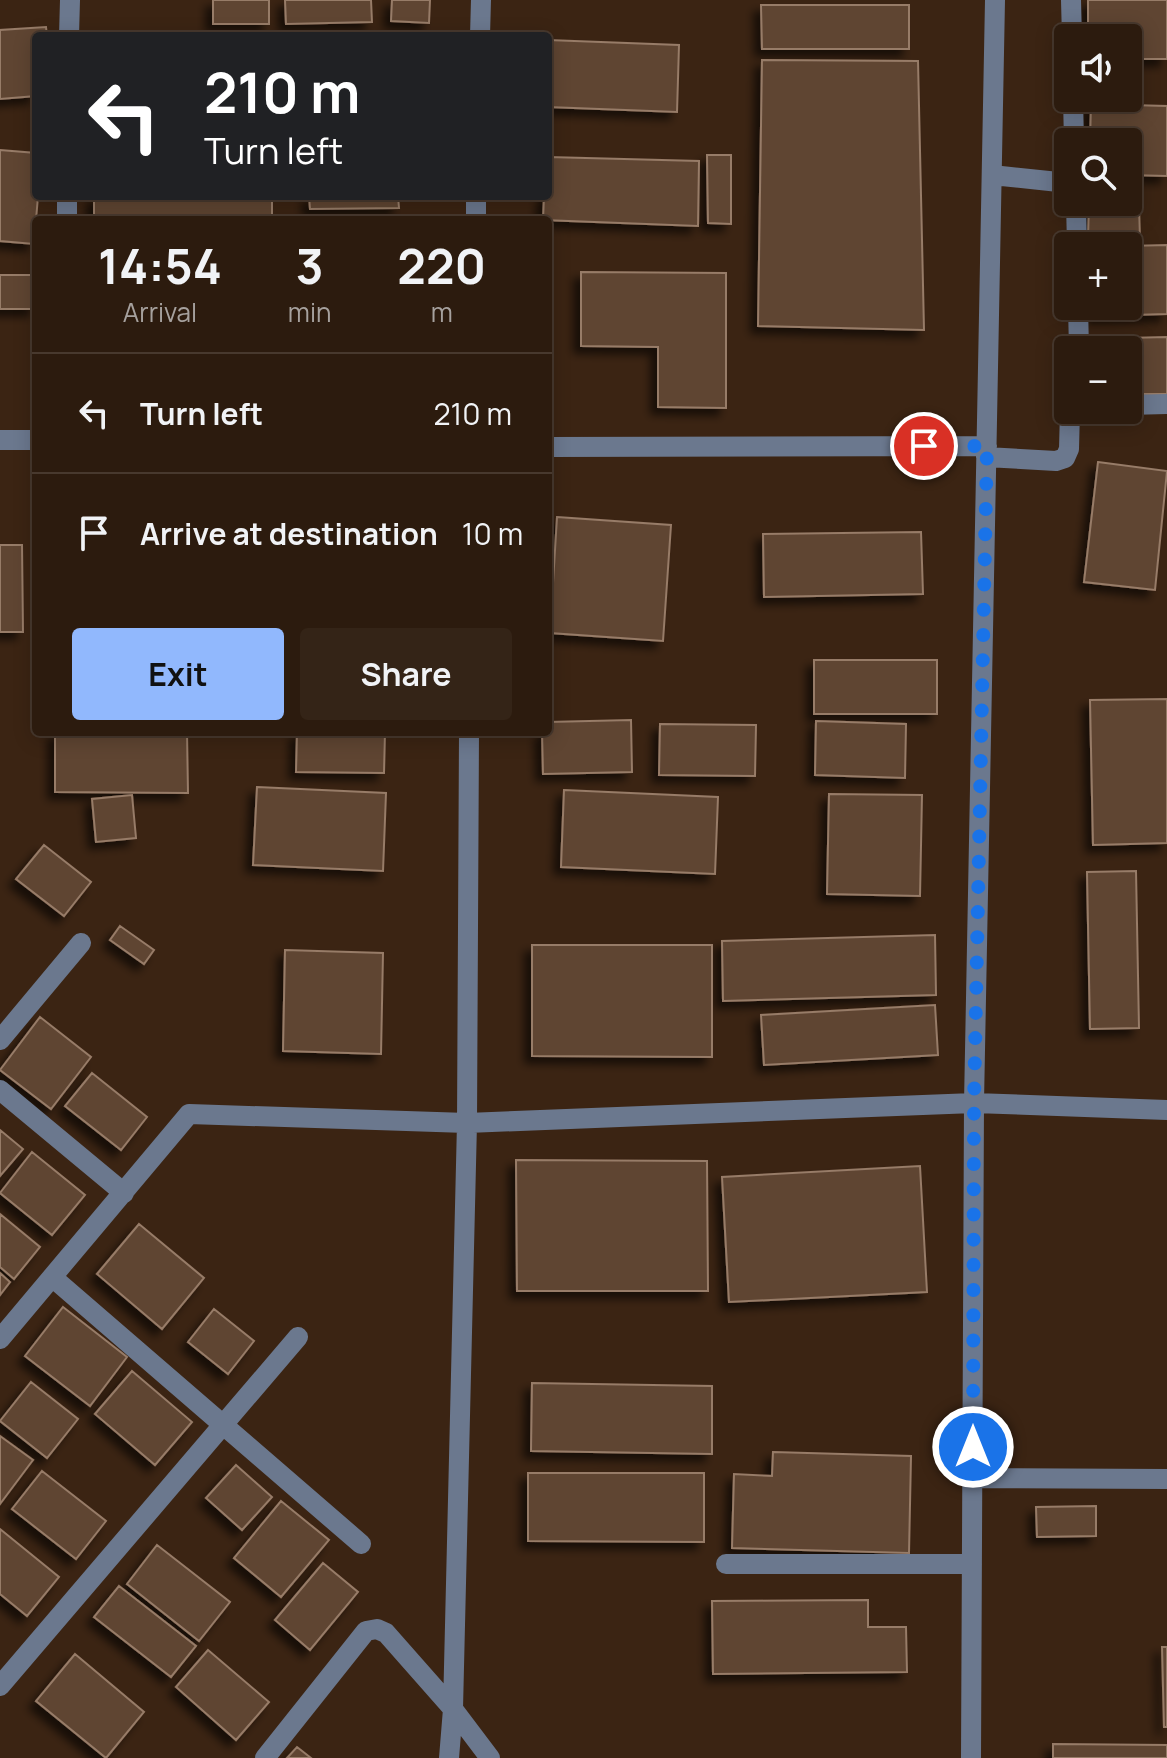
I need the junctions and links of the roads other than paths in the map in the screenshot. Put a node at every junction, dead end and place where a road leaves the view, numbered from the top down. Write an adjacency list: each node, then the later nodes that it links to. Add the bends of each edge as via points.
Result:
1 (70, 0): 6 (street)
2 (481, 0): 7 (street)
3 (995, 0): 8 (street)
4 (1071, 0): 5 (street)
5 (1072, 24)
6 (69, 32)
7 (480, 32)
8 (992, 175): 9 (street); 16 (street)
9 (1054, 182)
10 (1167, 404): 11 (street)
11 (1142, 405)
12 (1070, 424): 16 (street, via 1069,449 1056,461)
13 (0, 440): 14 (street)
14 (32, 440)
15 (552, 447): 16 (street)
16 (986, 451): 21 (street)
17 (469, 736): 23 (street)
18 (81, 943): 19 (street)
19 (0, 1040)
20 (0, 1090): 24 (street)
21 (974, 1103): 22 (street); 23 (street); 29 (street)
22 (1167, 1110)
23 (467, 1123): 24 (street, via 189,1114); 35 (street)
24 (124, 1193): 25 (street)
25 (52, 1277): 27 (street); 28 (street)
26 (298, 1337): 28 (street)
27 (0, 1339)
28 (223, 1425): 31 (street); 34 (street)
29 (972, 1478): 30 (street); 33 (street)
30 (1167, 1479)
31 (361, 1544)
32 (726, 1564): 33 (street)
33 (972, 1564): 39 (street)
34 (0, 1686)
35 (453, 1709): 36 (street, via 386,1633 366,1631); 37 (street); 38 (street)
36 (265, 1758)
37 (449, 1758)
38 (490, 1758)
39 (971, 1758)

